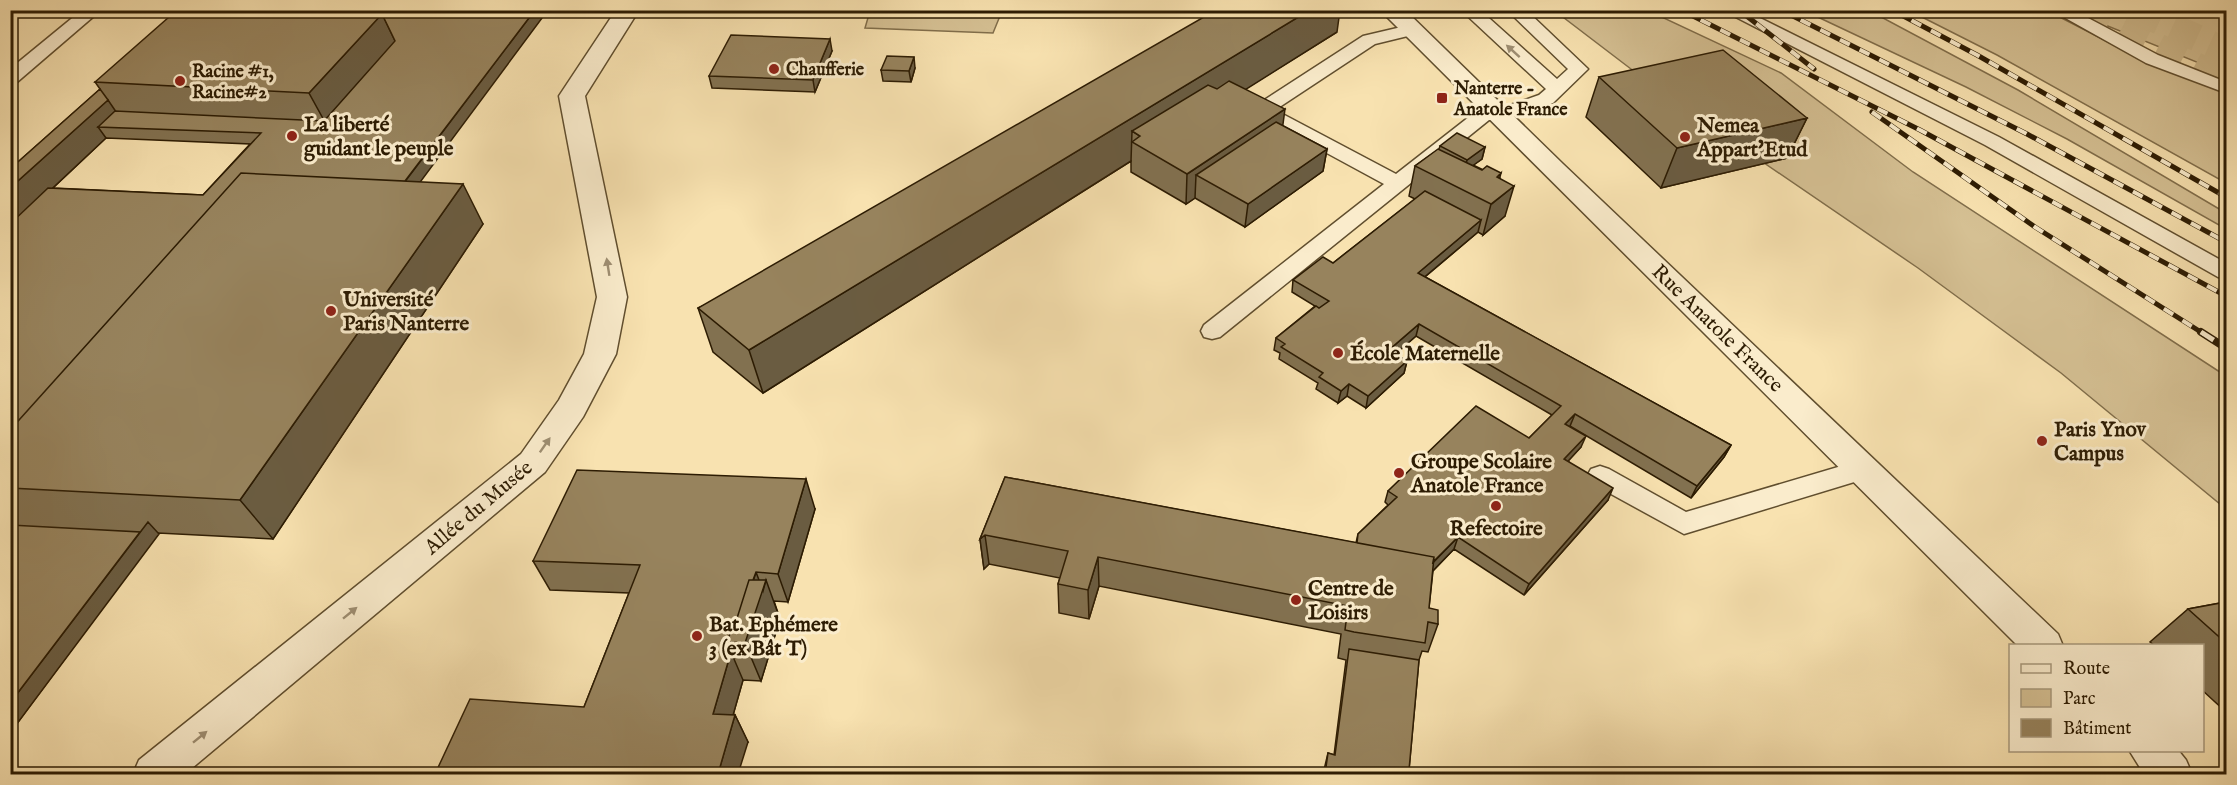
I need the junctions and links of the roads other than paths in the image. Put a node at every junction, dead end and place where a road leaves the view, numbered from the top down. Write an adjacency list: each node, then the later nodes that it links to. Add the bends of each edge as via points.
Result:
1 (93, 10): 9 (lane)
2 (628, 10): 20 (street, Allée du Musée, one-way to 2, via 532,463 571,408 600,354 612,297 572,96)
3 (1391, 10): 8 (street, Rue Anatole France)
4 (1469, 10): 11 (lane, one-way to 4)
5 (1515, 10): 11 (lane, via 1579,69)
6 (1730, 10): 14 (lane, via 1992,141)
7 (2059, 10): 10 (lane, via 2152,59)
8 (1410, 30): 12 (street, Rue Anatole France); 13 (lane, via 1369,40 1262,110)
9 (10, 79)
10 (2226, 88)
11 (1557, 89): 12 (lane, via 1546,99)
12 (1493, 113): 13 (lane); 16 (street, Rue Anatole France)
13 (1397, 183): 15 (lane)
14 (2226, 272)
15 (1212, 331)
16 (1866, 469): 17 (lane, via 1684,523); 18 (street, Rue Anatole France)
17 (1600, 476)
18 (2042, 644)
19 (2152, 752): 21 (street)
20 (154, 774)
21 (2171, 774)

